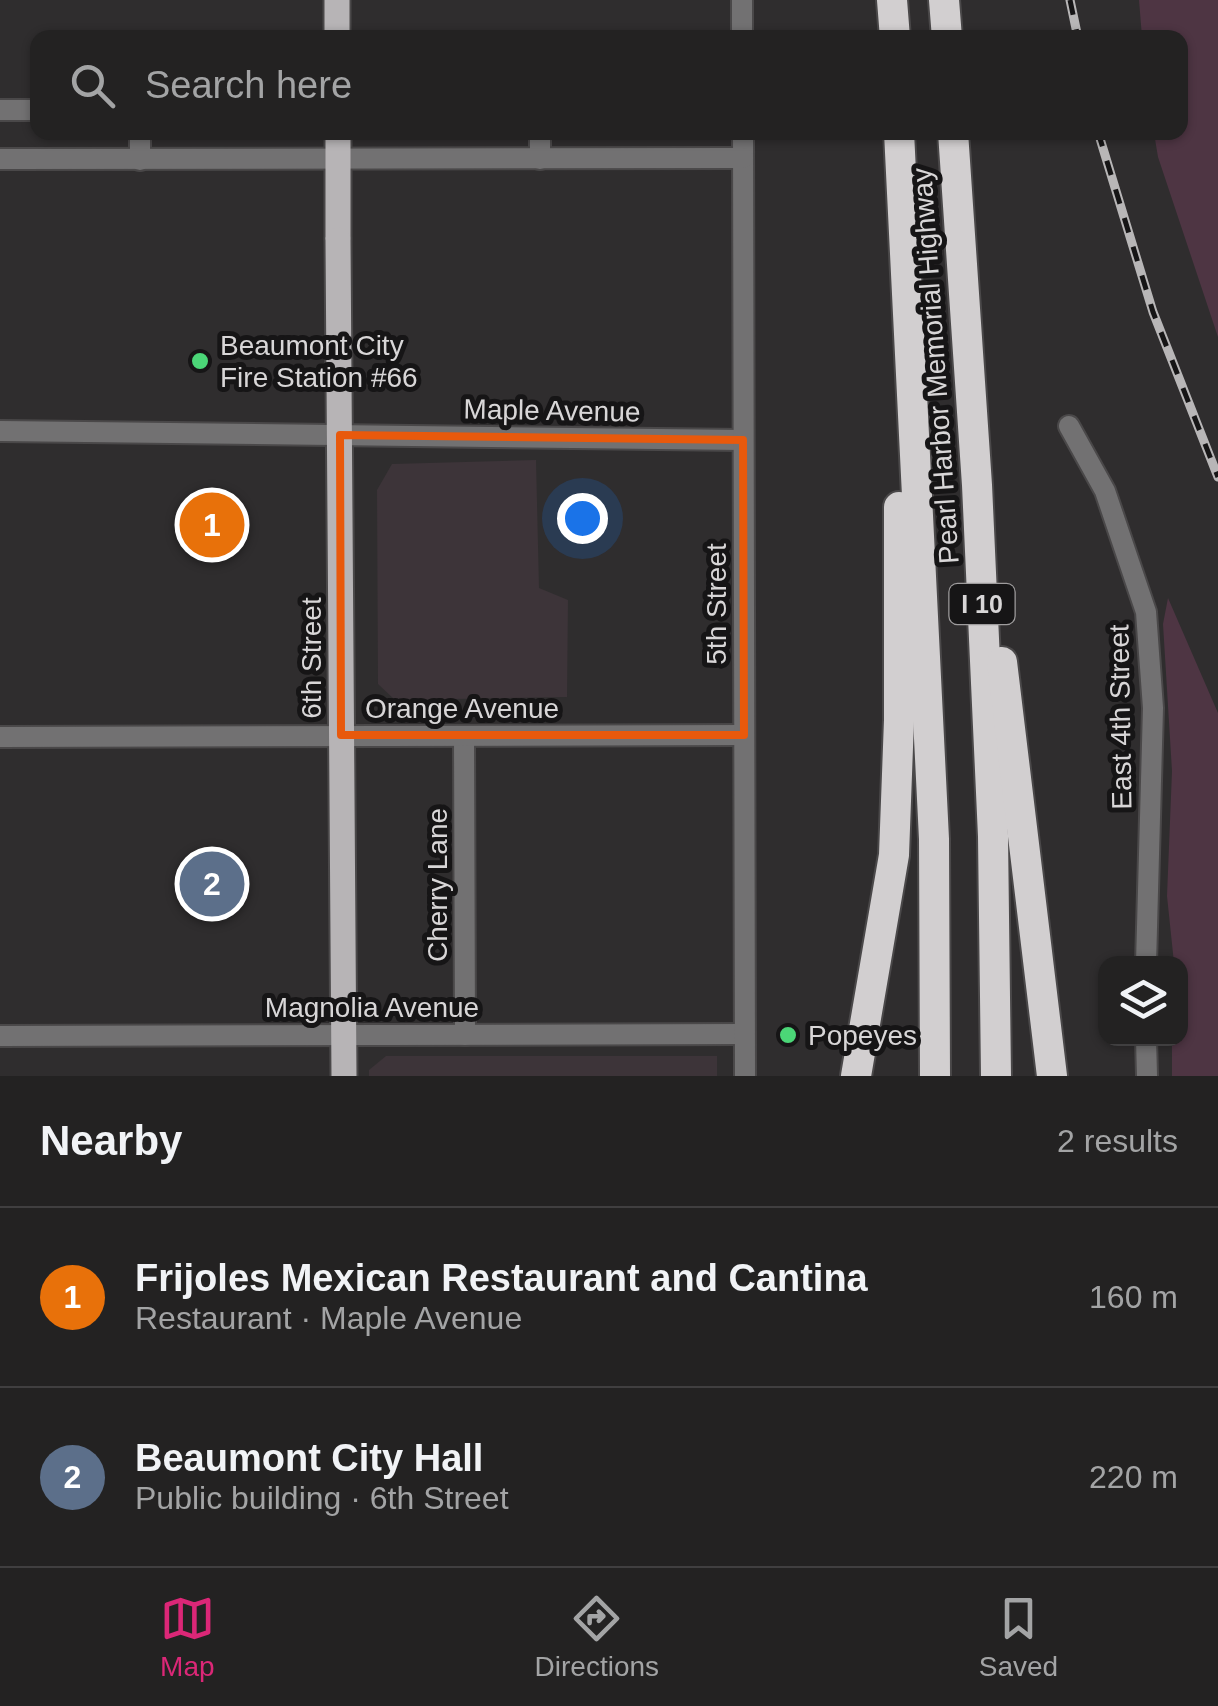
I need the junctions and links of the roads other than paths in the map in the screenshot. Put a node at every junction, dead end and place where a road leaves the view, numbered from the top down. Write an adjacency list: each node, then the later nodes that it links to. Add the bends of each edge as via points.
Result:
1 (337, 0): 5 (main road)
2 (742, 0): 6 (street)
3 (892, 0): 7 (highway)
4 (944, 0): 8 (highway)
5 (337, 30)
6 (742, 30)
7 (894, 30)
8 (946, 30)
9 (0, 110): 10 (street)
10 (30, 110)
11 (140, 140): 20 (street)
12 (338, 140): 21 (main road, 6th Street)
13 (540, 140): 19 (street)
14 (743, 140): 17 (street, 5th Street)
15 (899, 140): 22 (highway, Pearl Harbor Memorial Highway / I 10)
16 (954, 140): 27 (highway, Pearl Harbor Memorial Highway / I 10)
17 (743, 158): 19 (street); 26 (street, 5th Street)
18 (0, 159): 20 (street)
19 (540, 159): 21 (street)
20 (140, 160): 21 (street)
21 (338, 160): 25 (main road, 6th Street)
22 (911, 415): 40 (highway, via 899,506 894,855); 41 (highway, Pearl Harbor Memorial Highway / I 10, via 934,839)
23 (1068, 426): 32 (street, East 4th Street, via 1104,491 1146,612 1152,708)
24 (0, 431): 25 (street, Maple Avenue)
25 (340, 435): 26 (street, Maple Avenue); 28 (main road, 6th Street)
26 (744, 440): 29 (street, 5th Street)
27 (977, 485): 42 (highway, Pearl Harbor Memorial Highway / I 10); 43 (highway)
28 (342, 735): 30 (street, Orange Avenue); 31 (street, Orange Avenue); 34 (main road, 6th Street)
29 (744, 735): 30 (street, Orange Avenue); 33 (street, 5th Street)
30 (464, 736): 35 (street, Cherry Lane)
31 (0, 737)
32 (1146, 956)
33 (744, 1034): 35 (street, Magnolia Avenue); 39 (street, 5th Street)
34 (344, 1035): 35 (street, Magnolia Avenue); 36 (street, Magnolia Avenue); 38 (main road, 6th Street)
35 (465, 1035)
36 (0, 1036)
37 (1146, 1046): 44 (street)
38 (344, 1076)
39 (744, 1076)
40 (856, 1076)
41 (935, 1076)
42 (996, 1076)
43 (1052, 1076)
44 (1148, 1076)

